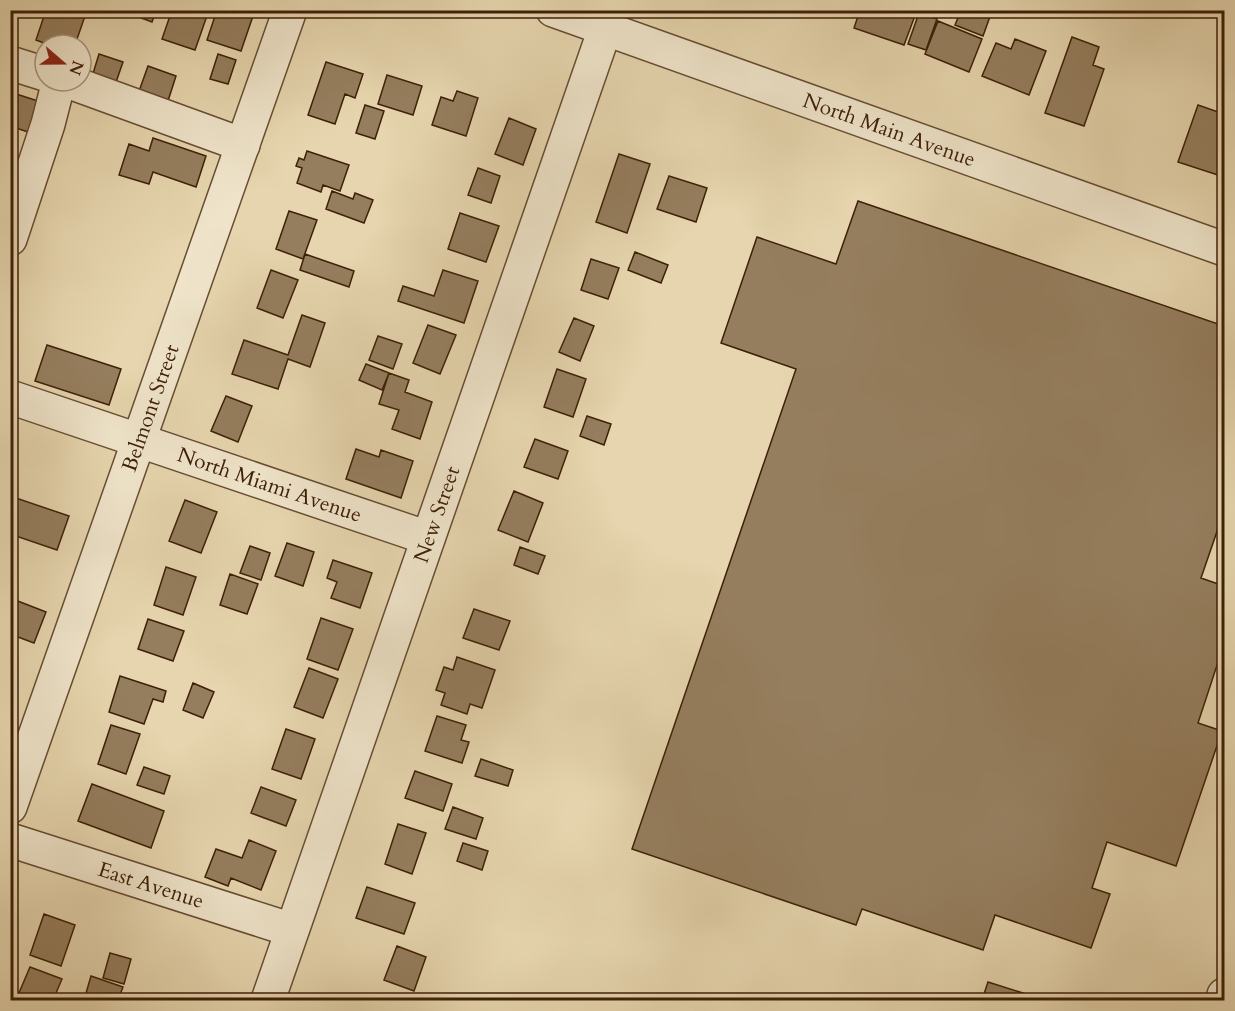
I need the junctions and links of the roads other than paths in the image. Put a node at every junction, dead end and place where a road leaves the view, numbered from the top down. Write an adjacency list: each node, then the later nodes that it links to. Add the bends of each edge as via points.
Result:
1 (290, 10): 8 (street, Belmont Street)
2 (553, 10): 3 (street, North Main Avenue)
3 (605, 29): 10 (street, North Main Avenue); 13 (street, New Street)
4 (10, 63): 5 (street)
5 (33, 70)
6 (93, 90): 8 (street)
7 (56, 93): 9 (street)
8 (243, 145): 12 (street, Belmont Street)
9 (10, 239)
10 (1223, 243)
11 (10, 397): 12 (street, North Miami Avenue)
12 (140, 441): 13 (street, North Miami Avenue); 14 (street, Belmont Street)
13 (428, 538): 16 (street, New Street)
14 (10, 807)
15 (10, 840): 16 (street, East Avenue)
16 (292, 930): 18 (street, New Street)
17 (1224, 995): 19 (street)
18 (268, 1000)
19 (1223, 1000)

